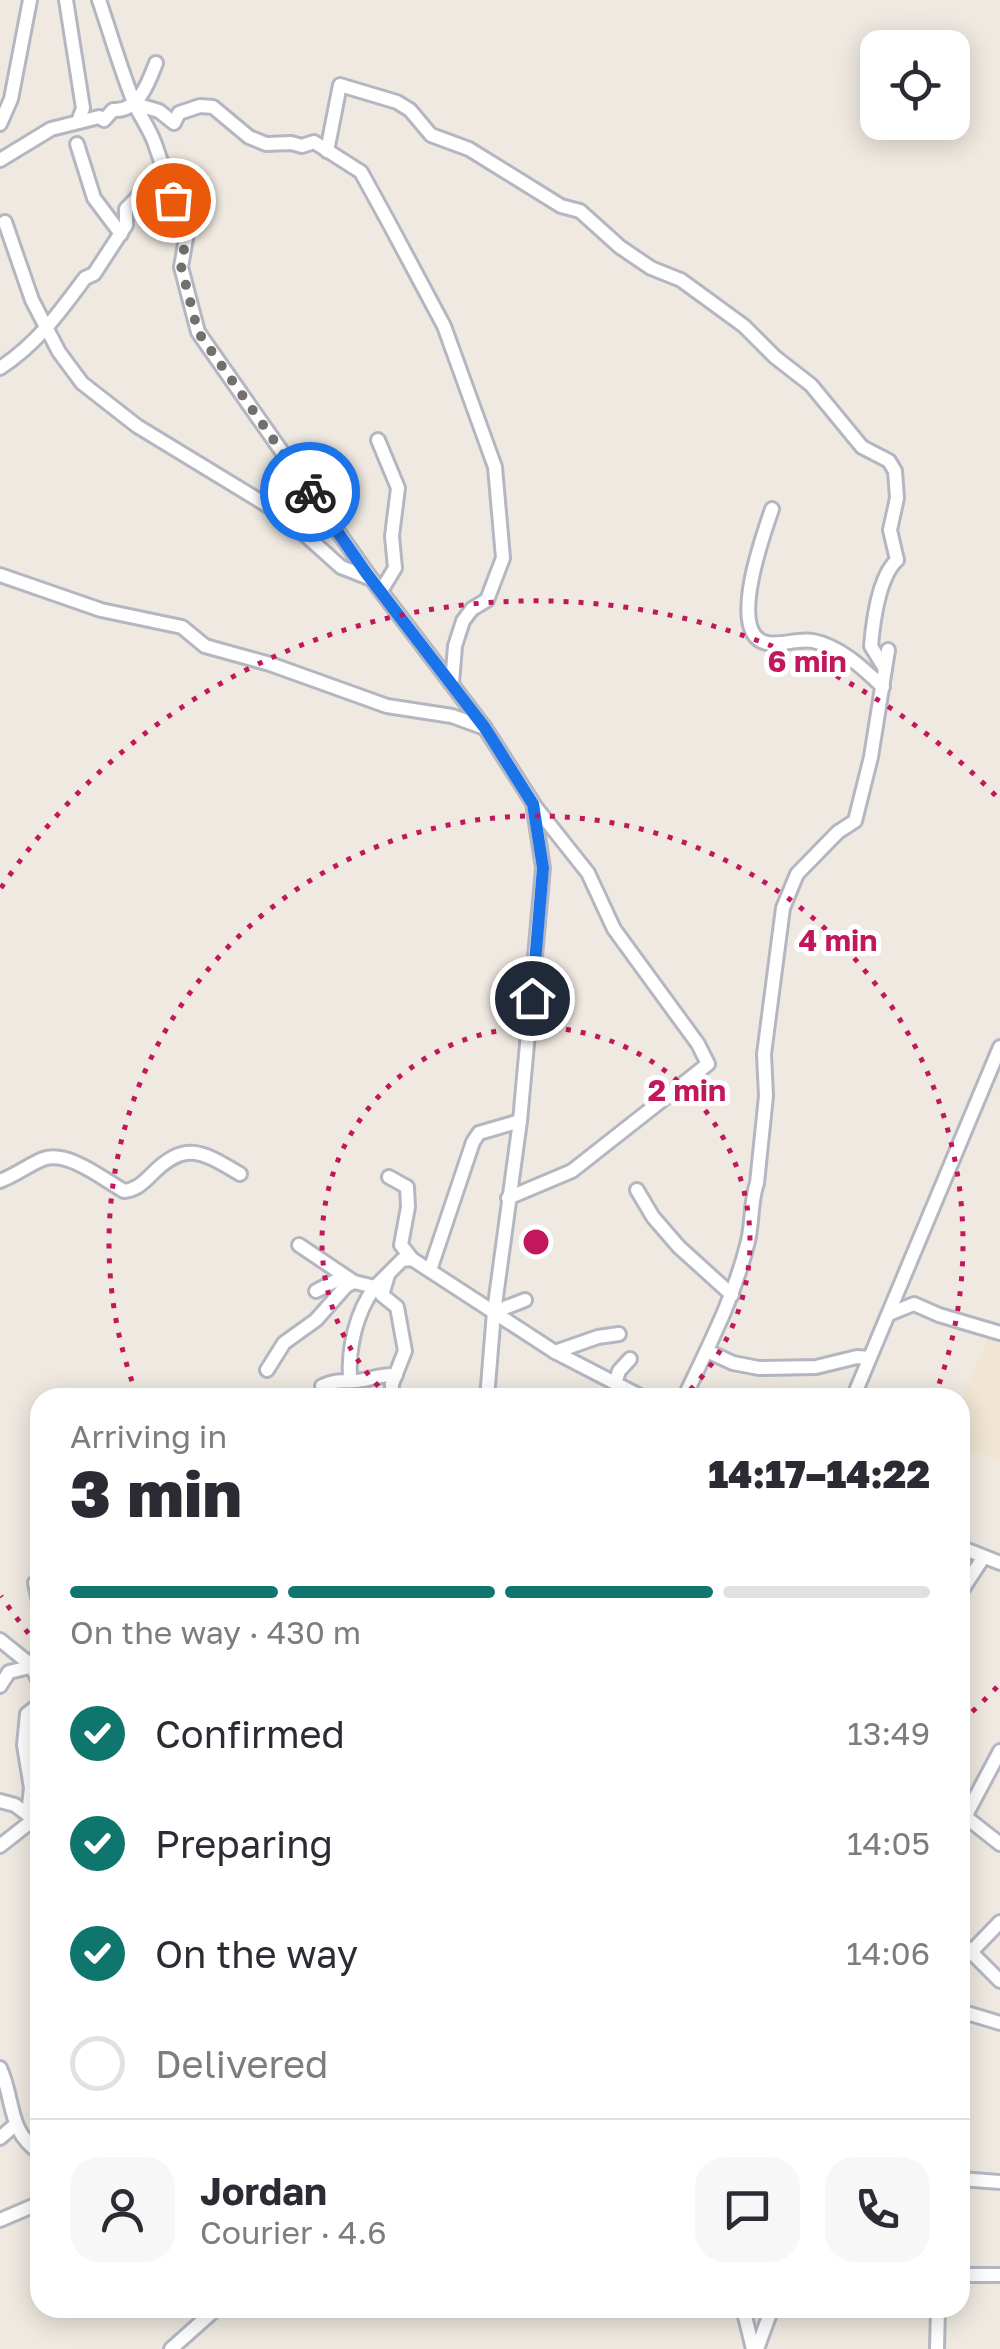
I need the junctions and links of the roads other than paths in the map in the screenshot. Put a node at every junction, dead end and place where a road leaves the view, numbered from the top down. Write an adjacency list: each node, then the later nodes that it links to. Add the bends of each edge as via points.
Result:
1 (30, 0): 7 (street)
2 (66, 0): 6 (street, via 83,108)
3 (99, 0): 5 (street)
4 (156, 63): 5 (street)
5 (135, 104): 6 (street, via 112,110 104,120); 9 (street, via 174,123 179,113 213,107 250,138 314,142); 11 (street)
6 (78, 122): 10 (street)
7 (0, 124)
8 (78, 144): 13 (street, via 94,198)
9 (327, 151): 22 (street, via 340,85 398,102 431,135 469,148 561,206 580,211 620,247 717,304 802,377 862,446 888,460 895,472 890,530 897,560 882,582 871,646); 23 (street, via 360,172 390,223 444,326 495,467 503,558 487,600 463,621)
10 (0, 160)
11 (162, 172): 13 (street, via 126,209); 19 (street, via 188,227 181,266 198,332)
12 (6, 222): 14 (street)
13 (121, 234): 14 (street)
14 (47, 330): 15 (street); 19 (street, via 82,383 108,404 284,515 341,567)
15 (0, 368)
16 (378, 440): 20 (street, via 398,488 395,568)
17 (772, 508): 24 (street, via 748,601 754,636 765,643 812,641 862,667)
18 (0, 575): 25 (street, via 101,610 182,627 205,646 387,706)
19 (371, 579): 20 (street)
20 (381, 591): 23 (street)
21 (888, 650): 22 (street)
22 (885, 669): 24 (street)
23 (452, 683): 25 (street)
24 (883, 687): 40 (street, via 855,822 797,874 783,908 753,1221)
25 (485, 728): 26 (street)
26 (533, 804): 28 (street, via 543,868); 33 (street, via 588,872 614,929 708,1064 572,1171)
27 (1000, 1047): 43 (street)
28 (520, 1121): 33 (street); 36 (street, via 479,1132)
29 (240, 1174): 31 (street, via 191,1150 162,1163 132,1190 59,1157)
30 (389, 1177): 35 (street, via 407,1188 402,1245)
31 (0, 1181)
32 (638, 1190): 40 (street, via 679,1248)
33 (508, 1198): 42 (street)
34 (299, 1245): 37 (street)
35 (412, 1259): 36 (street); 39 (street, via 402,1260)
36 (430, 1270): 42 (street)
37 (354, 1282): 38 (street, via 335,1281); 39 (street); 50 (street, via 284,1343)
38 (316, 1291)
39 (378, 1291): 51 (street, via 397,1307 405,1342); 52 (street, via 362,1303)
40 (732, 1295): 46 (street)
41 (525, 1300): 42 (street)
42 (494, 1312): 47 (street); 58 (street)
43 (889, 1314): 44 (street, via 914,1304); 48 (street)
44 (1000, 1333)
45 (618, 1334): 47 (street)
46 (707, 1350): 48 (street, via 759,1368); 60 (street)
47 (555, 1352): 54 (street)
48 (869, 1358): 61 (street)
49 (630, 1359): 54 (street)
50 (268, 1370)
51 (396, 1374): 53 (street); 57 (street)
52 (350, 1379): 53 (street); 55 (street)
53 (368, 1380): 56 (street)
54 (615, 1383): 59 (street)
55 (322, 1386)
56 (384, 1388)
57 (392, 1388)
58 (488, 1388)
59 (625, 1388)
60 (689, 1388)
61 (856, 1388)
62 (970, 1552): 63 (street)
63 (983, 1558): 64 (street); 65 (street)
64 (1000, 1563)
65 (970, 1578)
66 (0, 1640): 67 (street)
67 (30, 1662)
68 (30, 1667): 69 (street, via 9,1672)
69 (0, 1686)
70 (30, 1712): 72 (street, via 24,1745)
71 (1000, 1751): 74 (street)
72 (30, 1782)
73 (0, 1801): 75 (street)
74 (970, 1802)
75 (30, 1817)
76 (970, 1821): 78 (street)
77 (30, 1823): 79 (street)
78 (1000, 1844)
79 (0, 1846)
80 (1000, 1922): 81 (street)
81 (970, 1943)
82 (970, 1951): 83 (street)
83 (1000, 1981)
84 (970, 2014): 85 (street)
85 (1000, 2023)
86 (0, 2068): 87 (street)
87 (15, 2125): 88 (street); 89 (street)
88 (0, 2138)
89 (30, 2145)
90 (970, 2180): 91 (street)
91 (1000, 2182)
92 (30, 2208): 93 (street)
93 (0, 2220)
94 (970, 2275): 95 (street)
95 (1000, 2275)
96 (206, 2318): 100 (street)
97 (745, 2318): 101 (street)
98 (768, 2318): 101 (street)
99 (938, 2318): 102 (street)
100 (171, 2349)
101 (755, 2349)
102 (936, 2349)

